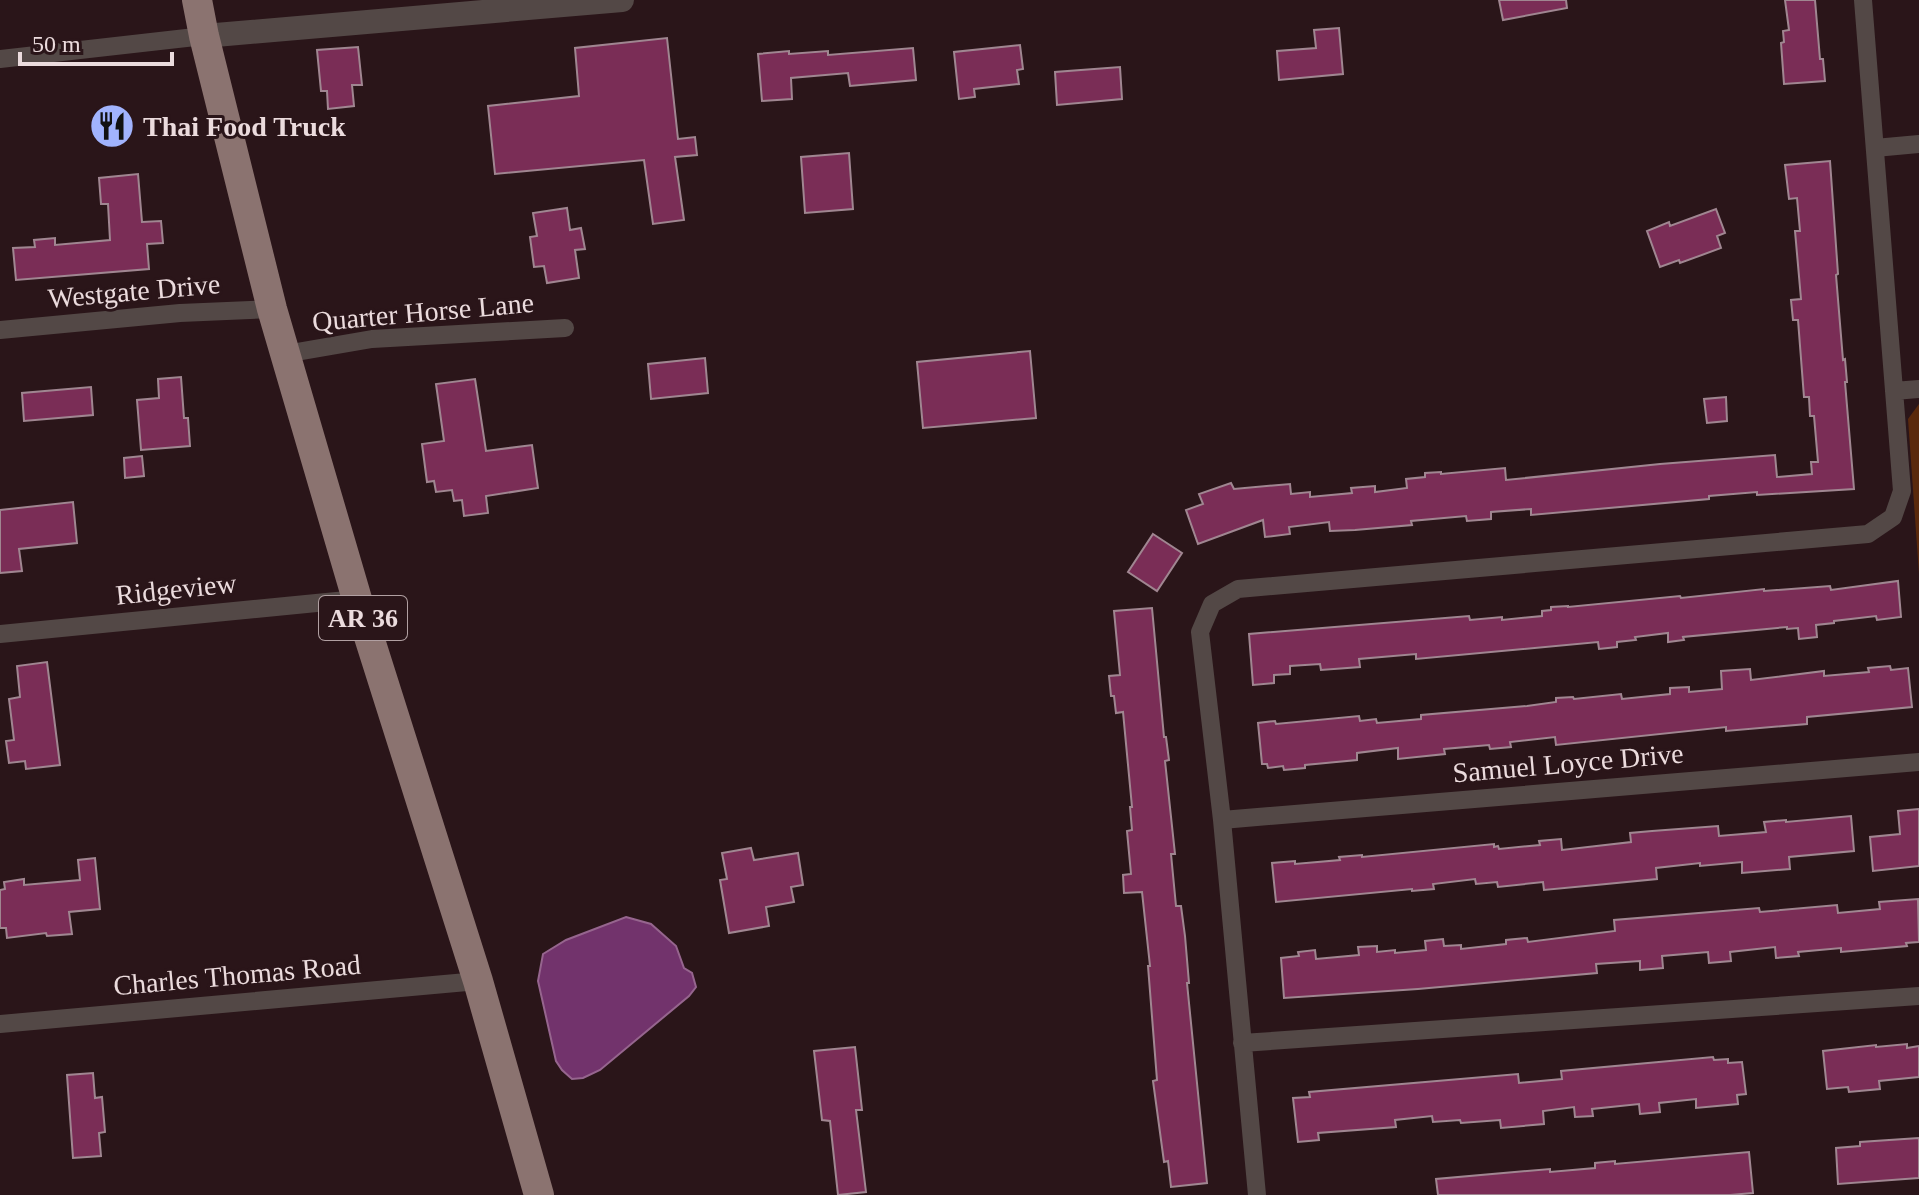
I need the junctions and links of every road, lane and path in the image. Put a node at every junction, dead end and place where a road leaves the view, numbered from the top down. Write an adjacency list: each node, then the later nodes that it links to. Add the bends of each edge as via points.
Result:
1 (197, 0): 4 (main road, AR 36)
2 (622, 0): 4 (street)
3 (1863, 0): 7 (street)
4 (204, 36): 5 (street); 8 (main road, AR 36)
5 (0, 59)
6 (1919, 144): 7 (street)
7 (1875, 148): 13 (street)
8 (272, 309): 10 (street, Westgate Drive); 11 (main road, AR 36)
9 (565, 328): 11 (street, Quarter Horse Lane, via 372,339)
10 (0, 330)
11 (285, 354): 14 (main road, AR 36)
12 (1919, 389): 13 (street)
13 (1894, 391): 17 (street, via 1902,491 1893,517 1868,534 1238,589 1212,604 1200,632)
14 (357, 599): 15 (street, Ridgeview); 18 (main road, AR 36)
15 (0, 634)
16 (1919, 762): 17 (street, Samuel Loyce Drive)
17 (1222, 820): 21 (street)
18 (478, 981): 20 (street, Charles Thomas Road); 22 (main road, AR 36)
19 (1919, 996): 21 (street)
20 (0, 1024)
21 (1242, 1043): 23 (street)
22 (539, 1195)
23 (1257, 1195)

